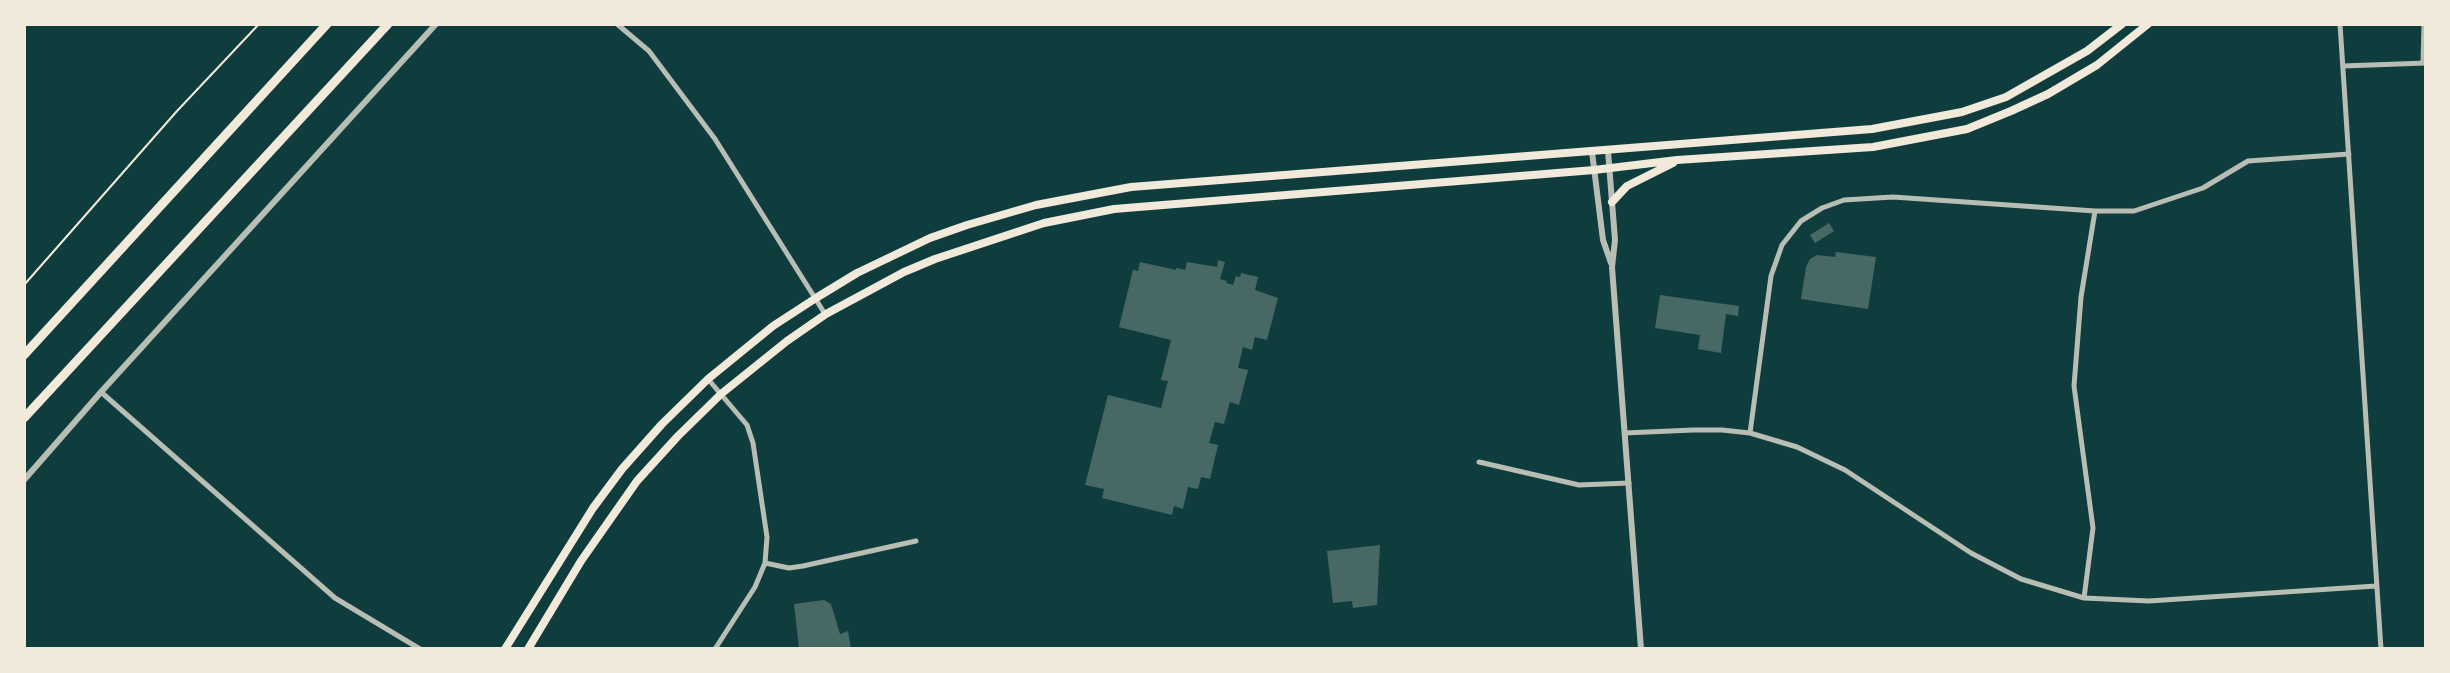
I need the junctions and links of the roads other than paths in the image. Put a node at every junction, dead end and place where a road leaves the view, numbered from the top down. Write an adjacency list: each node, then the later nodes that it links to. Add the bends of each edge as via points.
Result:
1 (327, 24): 22 (highway)
2 (388, 24): 26 (highway)
3 (436, 24): 24 (street)
4 (617, 24): 20 (street, via 649,51 715,139)
5 (2122, 24): 11 (main road, via 2040,79 1962,112 1872,129)
6 (2148, 24): 14 (main road, via 2097,65 2048,94 1967,129 1873,147)
7 (2340, 24): 10 (street)
8 (2424, 24): 9 (street)
9 (2424, 63): 10 (street)
10 (2343, 66): 13 (street)
11 (1608, 151): 12 (main road); 15 (street)
12 (1592, 152): 16 (street); 20 (main road, via 1085,194 930,238)
13 (2349, 154): 18 (street, via 2248,161 2203,188 2150,207); 34 (street)
14 (1677, 160): 15 (main road); 17 (main road, via 1627,186)
15 (1610, 168): 16 (main road); 17 (street)
16 (1594, 170): 19 (street); 21 (main road, via 1165,204 1072,217 935,259)
17 (1612, 202): 19 (street)
18 (2095, 211): 28 (street, via 1893,197 1844,200 1801,221 1782,245 1771,276); 35 (street, via 2074,386 2093,528)
19 (1612, 267): 27 (street)
20 (816, 298): 21 (street); 23 (main road)
21 (826, 314): 25 (main road)
22 (24, 355)
23 (708, 379): 25 (street); 37 (main road, via 622,469)
24 (101, 392): 30 (street); 36 (street, via 335,598)
25 (721, 394): 33 (street, via 747,425 753,443 767,537); 38 (main road, via 637,481)
26 (24, 418)
27 (1625, 433): 28 (street); 31 (street)
28 (1750, 433): 35 (street, via 1797,447 1845,470 1971,553 2021,579)
29 (1479, 462): 31 (street, via 1579,485)
30 (24, 480)
31 (1629, 483): 40 (street)
32 (916, 541): 33 (street, via 803,566)
33 (765, 563): 39 (street)
34 (2376, 586): 35 (street, via 2149,601); 41 (street)
35 (2084, 598)
36 (420, 649)
37 (505, 649)
38 (528, 649)
39 (715, 649)
40 (1641, 649)
41 (2381, 649)

